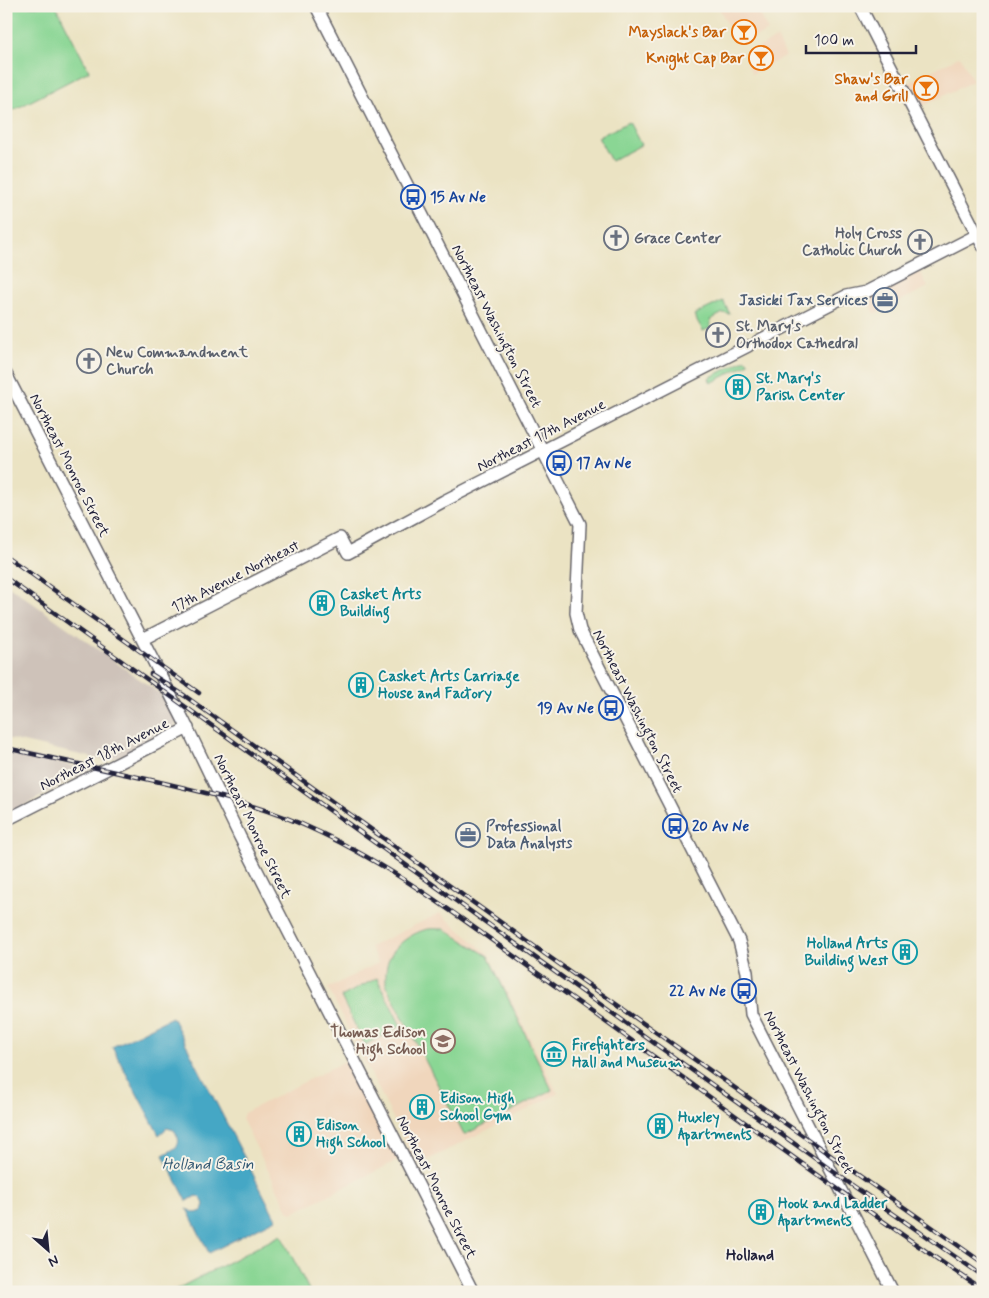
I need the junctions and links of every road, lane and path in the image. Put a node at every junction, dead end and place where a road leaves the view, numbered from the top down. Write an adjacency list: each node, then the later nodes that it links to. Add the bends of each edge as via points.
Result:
1 (316, 6): 5 (street, Northeast Washington Street)
2 (860, 6): 3 (street)
3 (981, 238): 5 (street, Northeast 17th Avenue, via 866,292 846,296)
4 (6, 374): 7 (street, Northeast Monroe Street)
5 (543, 451): 6 (street, Northeast 17th Avenue, via 348,553); 11 (street, Northeast Washington Street, via 580,524 576,612 580,630 739,941 747,972 751,1014)
6 (340, 538): 7 (street, 17th Avenue Northeast)
7 (143, 639): 8 (street, Northeast Monroe Street)
8 (188, 728): 9 (street, Northeast 18th Avenue); 10 (street, Northeast Monroe Street, via 240,837)
9 (6, 820)
10 (474, 1292)
11 (893, 1292)

